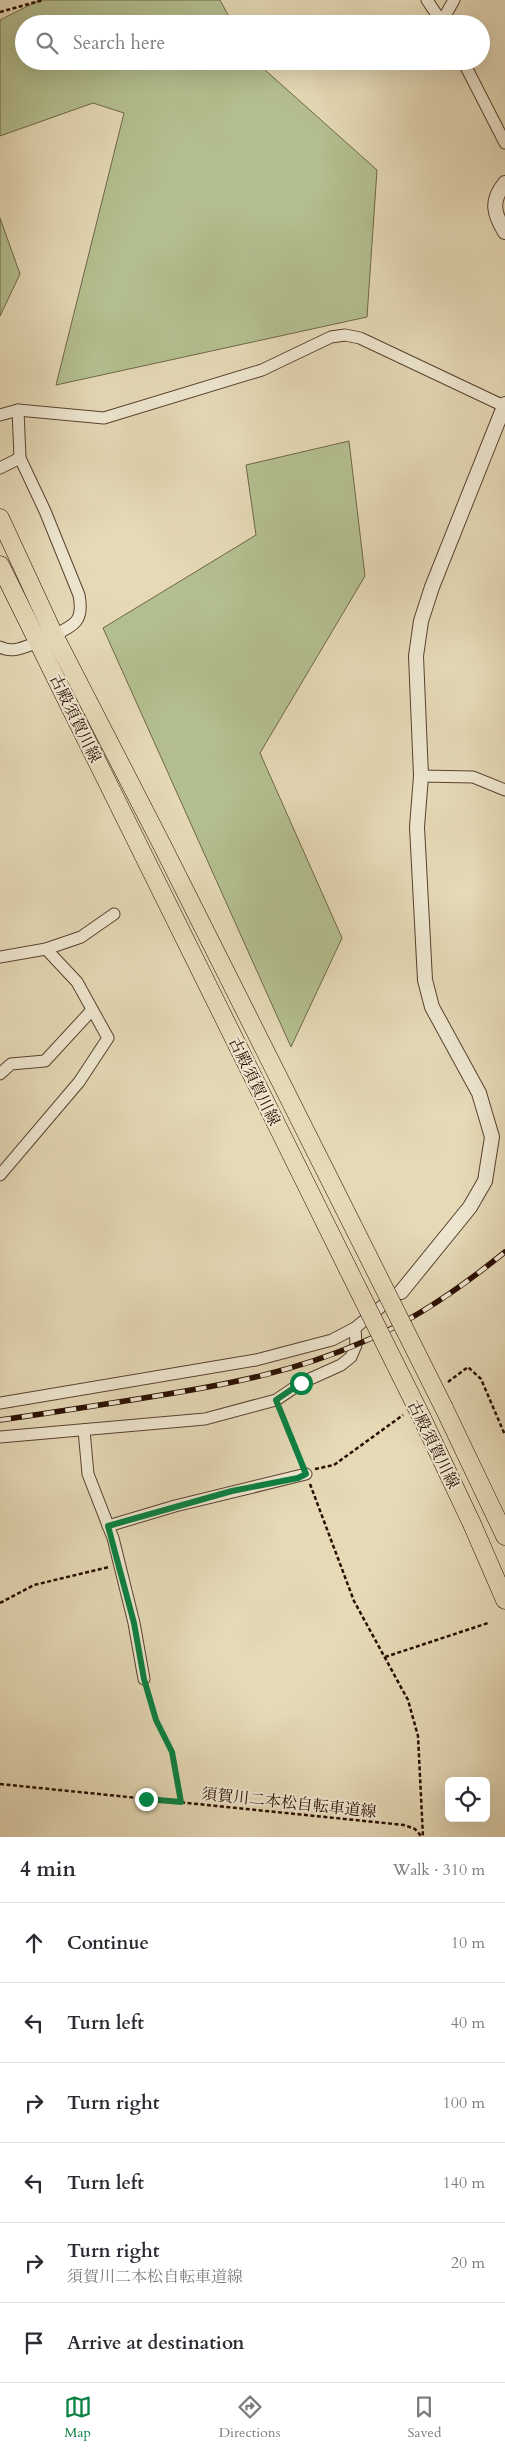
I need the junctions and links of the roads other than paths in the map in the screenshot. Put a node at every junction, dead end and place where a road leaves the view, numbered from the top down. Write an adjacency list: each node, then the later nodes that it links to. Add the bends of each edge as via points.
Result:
1 (427, 0): 3 (street)
2 (454, 0): 4 (street)
3 (438, 15)
4 (446, 15)
5 (468, 70): 6 (street)
6 (505, 143)
7 (505, 183): 8 (street, via 494,202 495,215)
8 (505, 232)
9 (505, 405): 10 (street, via 360,338 345,335 331,337 262,370 104,418); 18 (street, via 421,620 416,656)
10 (18, 410): 11 (street); 12 (street)
11 (0, 415)
12 (20, 458): 13 (street); 16 (street, via 48,519 82,608 72,627)
13 (0, 468)
14 (0, 518): 16 (main road, 古殿須賀川線)
15 (0, 564): 16 (main road, 古殿須賀川線)
16 (47, 638): 17 (street, via 17,650); 33 (main road, 古殿須賀川線, bridge, via 162,845); 34 (main road, 古殿須賀川線, bridge, via 81,729 422,1418)
17 (0, 647)
18 (420, 776): 19 (street, via 473,777); 26 (street, via 417,827 425,980 432,1007 479,1093 492,1137 485,1181 470,1207)
19 (505, 790)
20 (114, 914): 21 (street, via 81,937)
21 (46, 949): 22 (street); 23 (street, via 77,982)
22 (0, 957)
23 (92, 1010): 24 (street, via 45,1061 11,1064); 25 (street, via 108,1038 79,1082)
24 (0, 1074)
25 (0, 1175)
26 (401, 1292): 27 (street)
27 (355, 1328): 28 (street, via 332,1340 256,1360); 29 (street, via 356,1345 351,1358 301,1383 276,1400 205,1419)
28 (0, 1403)
29 (84, 1430): 30 (street); 32 (street, via 88,1474)
30 (0, 1437)
31 (306, 1474): 32 (street)
32 (108, 1526): 35 (street)
33 (505, 1536)
34 (505, 1600)
35 (144, 1679)

